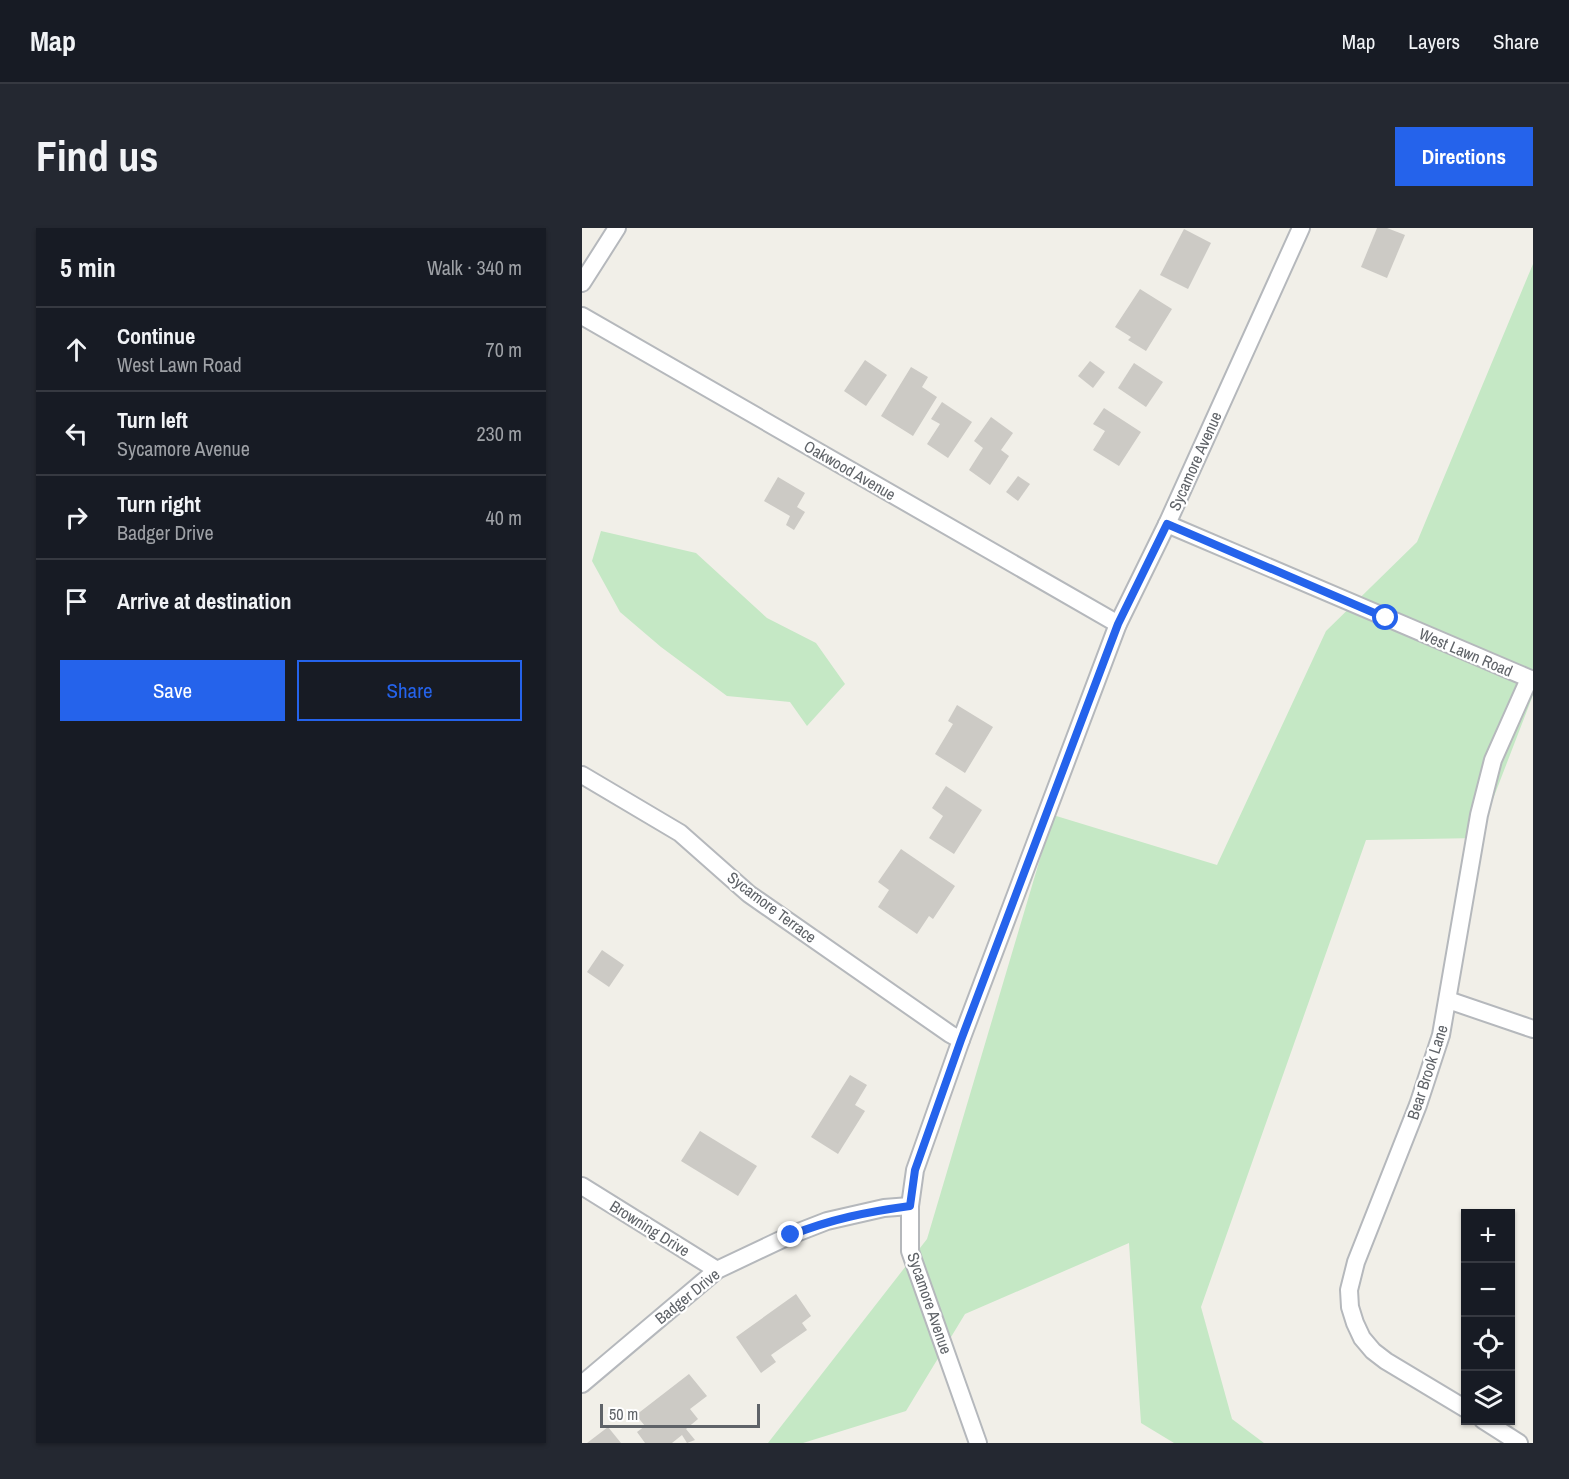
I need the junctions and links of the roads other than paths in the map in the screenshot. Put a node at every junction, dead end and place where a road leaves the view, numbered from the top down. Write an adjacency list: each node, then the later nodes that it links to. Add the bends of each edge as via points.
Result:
1 (617, 228): 3 (street)
2 (1301, 228): 5 (street, Sycamore Avenue)
3 (582, 283)
4 (582, 316): 6 (street, Oakwood Avenue)
5 (1167, 524): 6 (street, Sycamore Avenue); 7 (street, West Lawn Road)
6 (1118, 624): 11 (street, Sycamore Avenue)
7 (1531, 680): 9 (street, Bear Brook Lane, via 1493,759 1479,815)
8 (582, 775): 11 (street, Sycamore Terrace, via 680,832 749,894)
9 (1448, 1000): 10 (street); 16 (street, Bear Brook Lane, via 1418,1105 1356,1262 1349,1290 1355,1323 1373,1351)
10 (1533, 1029)
11 (961, 1040): 13 (street, Sycamore Avenue, via 915,1170)
12 (582, 1186): 14 (street, Browning Drive)
13 (910, 1206): 14 (street, Badger Drive, via 827,1221); 18 (street, Sycamore Avenue, via 910,1251)
14 (717, 1270): 15 (street, Badger Drive)
15 (582, 1384)
16 (1461, 1406)
17 (1491, 1425): 19 (street)
18 (978, 1443)
19 (1519, 1443)

